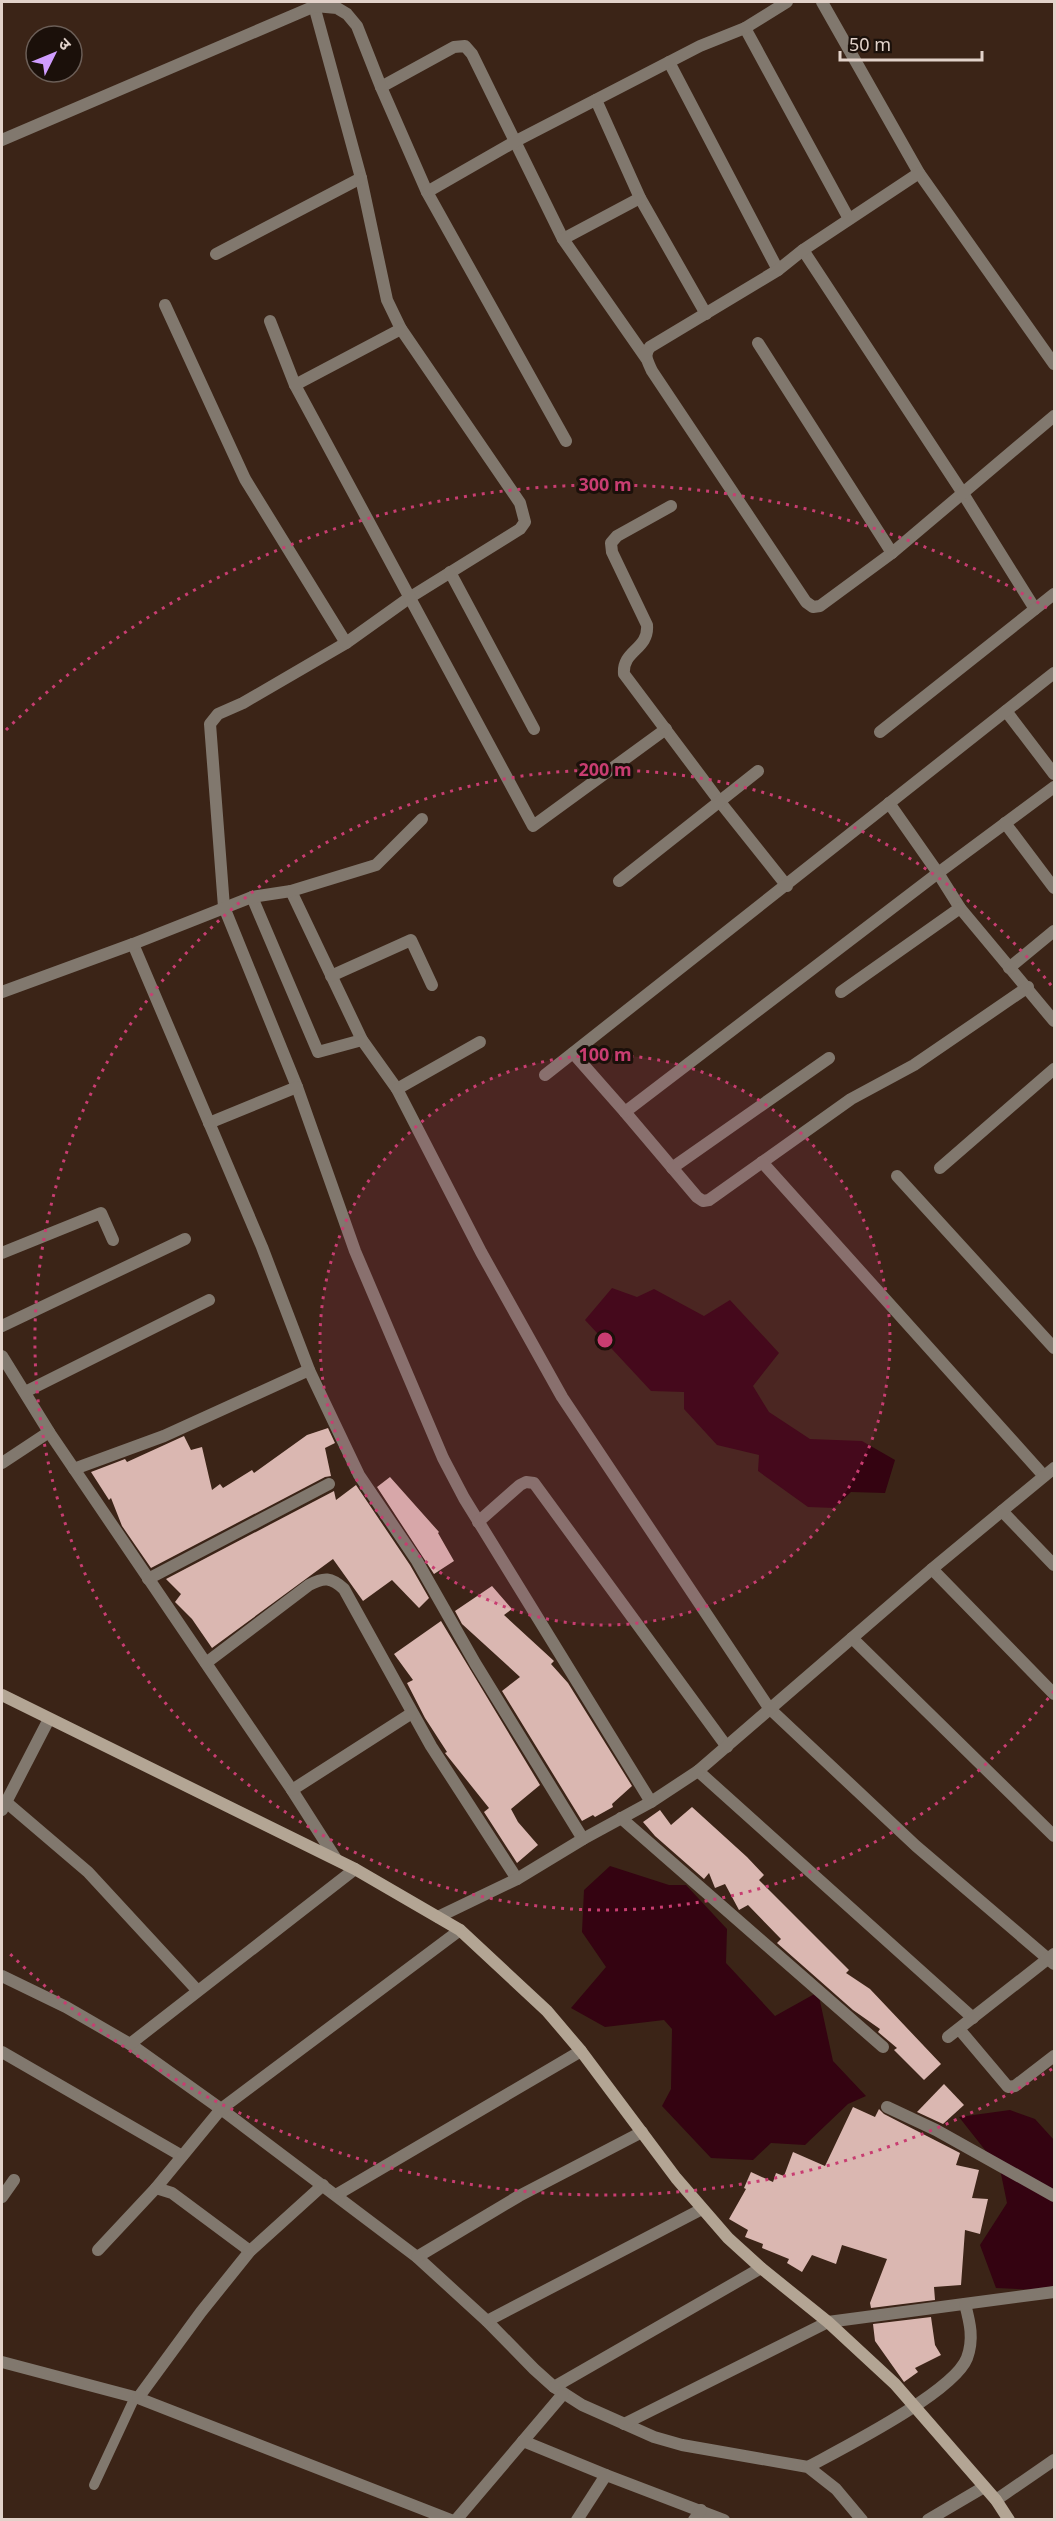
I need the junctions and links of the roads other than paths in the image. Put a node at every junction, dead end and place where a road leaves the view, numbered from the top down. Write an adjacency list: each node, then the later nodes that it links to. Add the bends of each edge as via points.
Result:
1 (787, 2): 4 (street)
2 (822, 2): 10 (street)
3 (314, 4): 6 (street, via 337,8 357,26); 8 (street); 11 (street)
4 (745, 28): 5 (street); 14 (street)
5 (669, 63): 7 (street); 18 (street)
6 (381, 87): 9 (street, via 454,47 465,46); 12 (street)
7 (596, 100): 9 (street); 13 (street)
8 (2, 140)
9 (516, 141): 12 (street); 15 (street)
10 (919, 173): 14 (street); 25 (street)
11 (361, 178): 17 (street); 22 (street, via 387,300)
12 (427, 192): 28 (street)
13 (640, 198): 15 (street); 20 (street)
14 (849, 219): 16 (street)
15 (564, 239): 24 (street)
16 (803, 250): 18 (street); 29 (street)
17 (216, 254)
18 (778, 270): 20 (street)
19 (165, 305): 36 (street, via 245,479)
20 (706, 314): 24 (street, via 650,347)
21 (270, 321): 26 (street)
22 (401, 329): 26 (street); 32 (street, via 524,513 525,522 520,529)
23 (758, 344): 31 (street)
24 (646, 358): 31 (street, via 806,602 820,606)
25 (1054, 364)
26 (295, 385): 34 (street)
27 (1054, 416): 29 (street)
28 (566, 441)
29 (962, 492): 31 (street); 35 (street)
30 (671, 506): 40 (street, via 611,543 648,634 623,665 624,674)
31 (892, 553)
32 (450, 572): 34 (street); 39 (street)
33 (1054, 594): 35 (street)
34 (409, 598): 36 (street); 40 (street, via 533,826)
35 (1035, 609): 41 (street)
36 (346, 643): 55 (street, via 219,714 210,724)
37 (1054, 673): 38 (street)
38 (1006, 711): 43 (street); 46 (street)
39 (534, 729)
40 (666, 729): 45 (street)
41 (880, 732)
42 (758, 771): 45 (street)
43 (1054, 774)
44 (1054, 786): 48 (street)
45 (720, 802): 50 (street); 51 (street)
46 (889, 803): 49 (street); 51 (street)
47 (422, 819): 53 (street, via 376,865)
48 (1005, 823): 49 (street); 52 (street)
49 (938, 873): 56 (street); 74 (street)
50 (620, 880)
51 (787, 886): 68 (street)
52 (1054, 888)
53 (291, 891): 54 (street); 60 (street)
54 (252, 897): 55 (street); 66 (street, via 318,1052)
55 (224, 908): 58 (street); 72 (street)
56 (960, 908): 59 (street); 64 (street)
57 (1054, 931): 59 (street)
58 (133, 944): 63 (street); 75 (street)
59 (1009, 968): 62 (street)
60 (332, 976): 61 (street, via 411,940); 66 (street)
61 (432, 985)
62 (1028, 987): 65 (street); 76 (street, via 914,1065 851,1099)
63 (2, 992)
64 (841, 992)
65 (1054, 1021)
66 (362, 1040): 73 (street)
67 (480, 1042): 73 (street)
68 (573, 1053): 71 (street); 74 (street)
69 (829, 1058): 77 (street)
70 (1054, 1069): 78 (street)
71 (545, 1076)
72 (297, 1087): 75 (street); 95 (street, via 355,1251 443,1458)
73 (397, 1089): 103 (street, via 562,1397)
74 (625, 1112): 77 (street)
75 (209, 1123): 87 (street)
76 (762, 1162): 77 (street, via 715,1197 703,1201); 92 (street)
77 (672, 1168)
78 (940, 1168)
79 (897, 1176): 85 (street)
80 (185, 1239): 84 (street)
81 (113, 1240): 82 (street, via 101,1213)
82 (2, 1253)
83 (209, 1300): 88 (street)
84 (2, 1326)
85 (1054, 1348)
86 (2, 1356): 88 (street)
87 (309, 1370): 91 (street, via 164,1436); 113 (street, via 360,1475 417,1561)
88 (25, 1392): 89 (street)
89 (49, 1432): 90 (street); 91 (street)
90 (2, 1463)
91 (74, 1468): 98 (street)
92 (1049, 1472): 94 (street)
93 (329, 1484): 98 (street)
94 (1002, 1511): 96 (street); 97 (street)
95 (478, 1522): 106 (street, via 520,1485 534,1483); 109 (street)
96 (1054, 1565)
97 (932, 1569): 99 (street); 101 (street)
98 (148, 1579): 100 (street)
99 (852, 1638): 103 (street); 112 (street)
100 (206, 1663): 104 (street, via 309,1585 322,1578 334,1580 344,1589); 108 (street)
101 (1054, 1694)
102 (2, 1695): 105 (street)
103 (770, 1708): 106 (street); 119 (street, via 915,1846)
104 (412, 1713): 108 (street); 116 (street)
105 (48, 1719): 110 (street); 114 (street)
106 (727, 1747): 107 (street)
107 (698, 1771): 109 (street); 122 (street)
108 (292, 1790): 114 (street)
109 (651, 1802): 111 (street)
110 (3, 1807): 121 (street, via 88,1872)
111 (621, 1818): 113 (street); 126 (street)
112 (1054, 1836)
113 (584, 1839): 116 (street)
114 (336, 1859): 115 (street)
115 (356, 1869): 117 (street); 121 (street)
116 (517, 1879): 117 (street)
117 (438, 1917): 118 (street)
118 (460, 1930): 127 (street, via 547,2011); 131 (street)
119 (1052, 1958): 122 (street)
120 (2, 1976): 125 (street)
121 (197, 1990): 125 (street)
122 (973, 2018): 123 (street)
123 (959, 2029): 124 (street); 129 (street, via 1008,2087 1015,2086)
124 (948, 2037)
125 (130, 2044): 131 (street)
126 (883, 2047)
127 (581, 2051): 132 (street); 137 (street)
128 (2, 2052): 133 (street)
129 (1054, 2056)
130 (887, 2107): 138 (street)
131 (221, 2109): 133 (street); 135 (street)
132 (642, 2132): 140 (street); 143 (street, via 519,2196)
133 (182, 2156): 136 (street)
134 (14, 2180): 139 (street)
135 (323, 2185): 137 (street); 142 (street)
136 (156, 2188): 141 (street); 142 (street, via 172,2193)
137 (336, 2195): 143 (street)
138 (1054, 2196)
139 (2, 2197)
140 (702, 2209): 144 (street); 147 (street)
141 (98, 2250)
142 (250, 2251): 151 (street)
143 (417, 2257): 147 (street)
144 (761, 2268): 148 (street); 150 (street)
145 (1054, 2292): 146 (street)
146 (965, 2304): 148 (street); 152 (street, via 972,2333 966,2361)
147 (487, 2322): 150 (street)
148 (828, 2322): 152 (street); 153 (street)
149 (2, 2362): 151 (street)
150 (559, 2391): 153 (street); 154 (street)
151 (136, 2398): 158 (lane); 162 (street)
152 (916, 2406): 156 (street); 159 (street)
153 (624, 2424): 156 (street, via 682,2445)
154 (523, 2441): 157 (street); 163 (street)
155 (1054, 2460): 160 (street)
156 (808, 2467): 166 (street, via 836,2489)
157 (606, 2475): 161 (street); 164 (street)
158 (94, 2485)
159 (984, 2487): 160 (street); 167 (street)
160 (996, 2500): 168 (street)
161 (698, 2515): 165 (street)
162 (451, 2520)
163 (456, 2520)
164 (577, 2520)
165 (724, 2520)
166 (862, 2520)
167 (928, 2520)
168 (1010, 2520)

